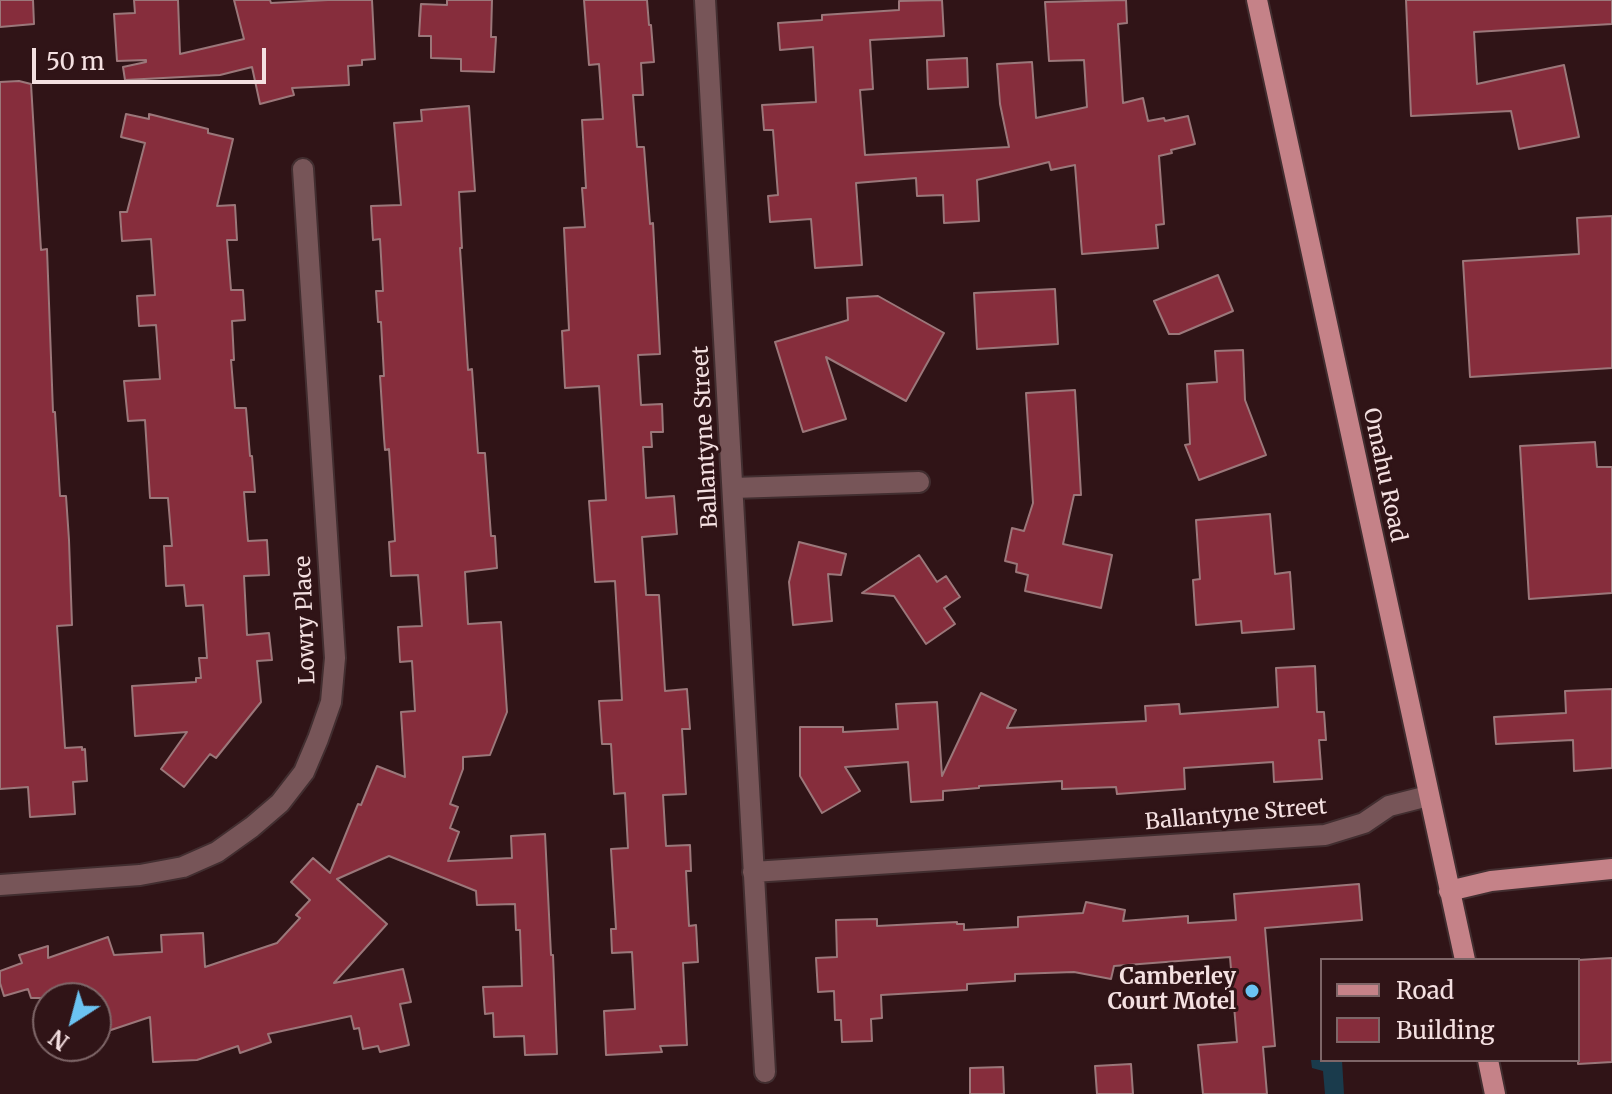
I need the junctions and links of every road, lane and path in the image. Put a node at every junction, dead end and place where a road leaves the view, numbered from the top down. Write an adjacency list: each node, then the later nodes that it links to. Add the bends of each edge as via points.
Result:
1 (705, 0): 5 (street, Ballantyne Street)
2 (1257, 0): 6 (main road, Omahu Road)
3 (303, 169): 9 (street, Lowry Place, via 335,658 331,702 318,739 304,772 280,803 217,852 183,867 140,875)
4 (919, 482): 5 (street)
5 (733, 488): 8 (street, Ballantyne Street)
6 (1428, 796): 8 (street, Ballantyne Street, via 1389,806 1364,823 1325,835); 10 (main road, Omahu Road)
7 (1612, 869): 10 (main road, via 1491,881)
8 (753, 872): 13 (street, Ballantyne Street)
9 (0, 885)
10 (1449, 891): 11 (main road, Omahu Road)
11 (1465, 958)
12 (1488, 1062): 14 (main road)
13 (765, 1072)
14 (1495, 1094)

